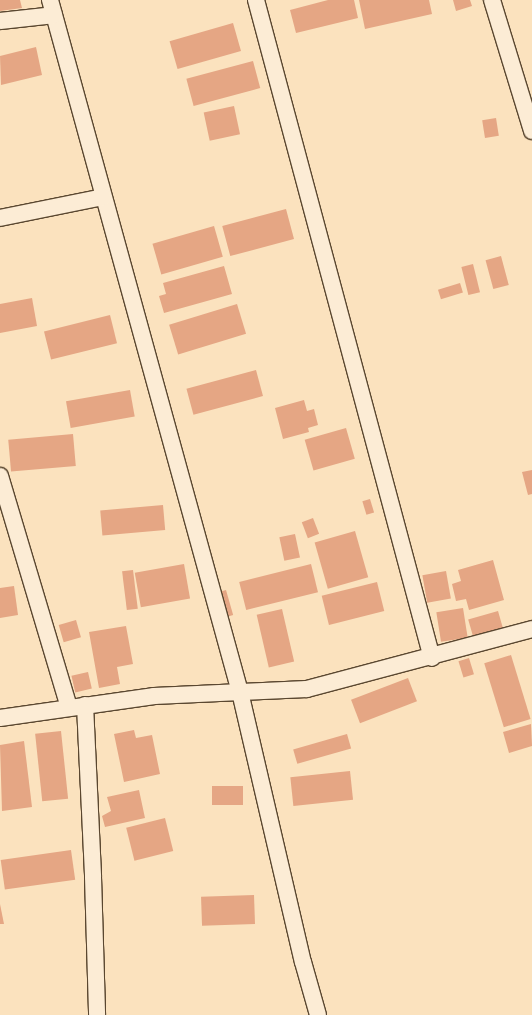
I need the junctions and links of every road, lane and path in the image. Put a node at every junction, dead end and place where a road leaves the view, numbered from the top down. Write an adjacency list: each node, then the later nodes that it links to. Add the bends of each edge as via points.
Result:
1 (256, 0): 10 (street)
2 (492, 0): 5 (street)
3 (52, 7): 4 (street); 6 (street)
4 (0, 21)
5 (532, 131)
6 (103, 197): 7 (street); 11 (street)
7 (0, 218)
8 (0, 476): 12 (street)
9 (532, 629): 10 (street)
10 (432, 658): 11 (street, via 307,689)
11 (240, 692): 12 (street, via 154,696); 15 (street, via 303,962)
12 (77, 706): 13 (street); 14 (street, via 94,877)
13 (0, 718)
14 (97, 1015)
15 (318, 1015)

